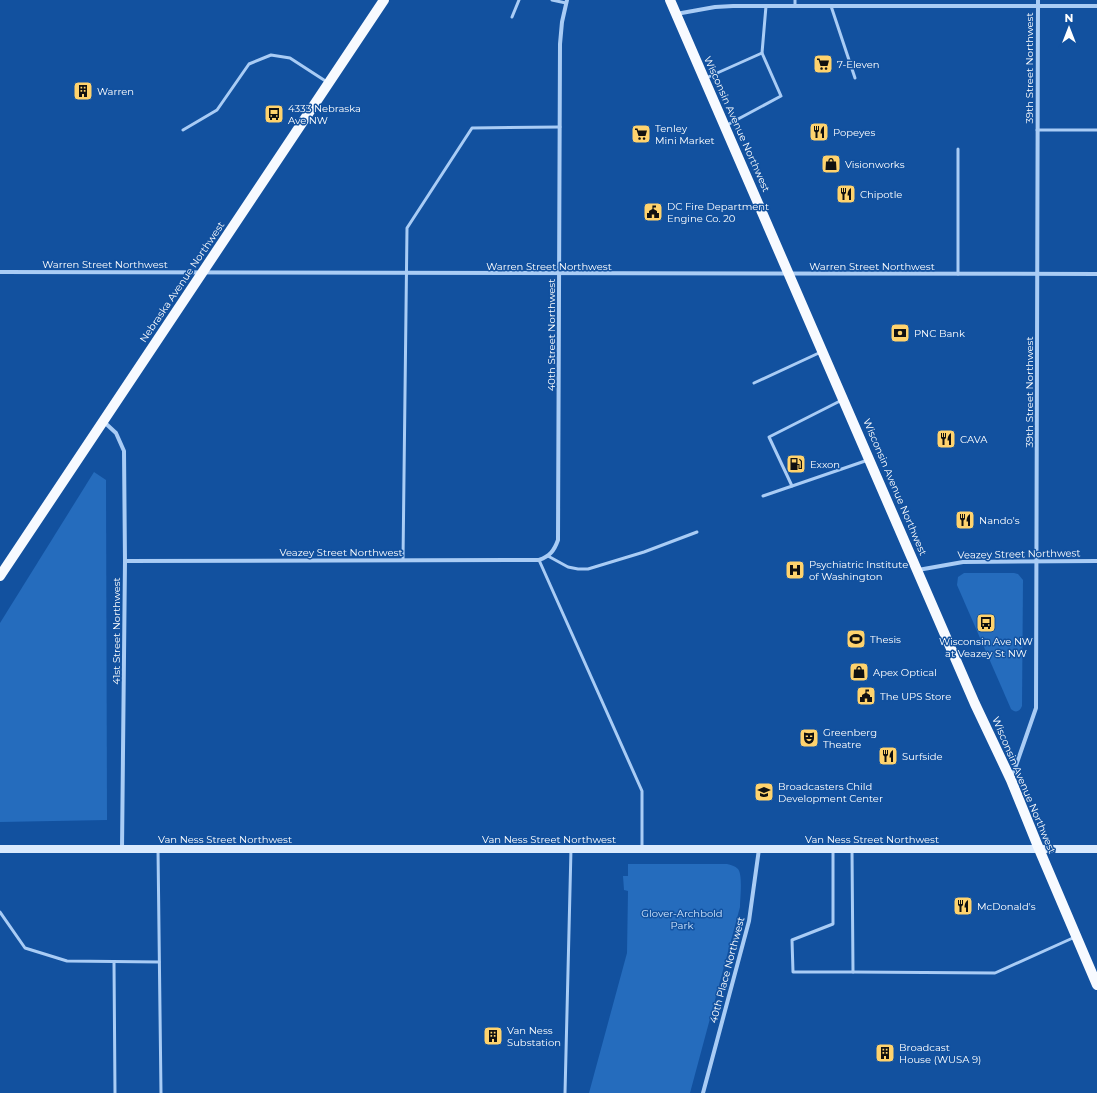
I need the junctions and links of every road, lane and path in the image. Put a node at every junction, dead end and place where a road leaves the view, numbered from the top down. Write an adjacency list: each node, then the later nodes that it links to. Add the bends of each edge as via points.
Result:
1 (384, 0): 18 (main road, Nebraska Avenue Northwest)
2 (519, 0): 14 (lane)
3 (552, 0): 7 (lane)
4 (670, 0): 13 (main road, Wisconsin Avenue Northwest)
5 (795, 0): 9 (lane)
6 (1038, 0): 11 (street, 39th Street Northwest)
7 (566, 2): 20 (street, 40th Street Northwest, via 560,44)
8 (766, 6): 9 (street); 13 (street, via 715,7); 15 (lane)
9 (795, 6): 10 (street)
10 (831, 6): 11 (street); 17 (lane)
11 (1038, 6): 12 (street); 22 (street, 39th Street Northwest)
12 (1097, 6)
13 (676, 14): 16 (main road, Wisconsin Avenue Northwest)
14 (512, 17)
15 (762, 53): 16 (lane); 19 (lane, via 781,96)
16 (704, 78): 19 (main road, Wisconsin Avenue Northwest)
17 (855, 78)
18 (329, 83): 21 (lane, via 290,58 271,55 249,64 217,110); 26 (main road, Nebraska Avenue Northwest)
19 (725, 126): 29 (main road, Wisconsin Avenue Northwest)
20 (560, 127): 27 (lane, via 472,128 407,228); 28 (street, 40th Street Northwest)
21 (183, 130)
22 (1037, 130): 23 (lane); 31 (street, 39th Street Northwest)
23 (1097, 130)
24 (958, 149): 30 (lane)
25 (0, 272): 26 (street, Warren Street Northwest)
26 (202, 272): 27 (street, Warren Street Northwest); 36 (main road, Nebraska Avenue Northwest)
27 (407, 274): 28 (street, Warren Street Northwest); 43 (lane)
28 (559, 274): 29 (street, Warren Street Northwest); 41 (street, 40th Street Northwest, via 558,540)
29 (789, 274): 30 (street, Warren Street Northwest); 33 (main road, Wisconsin Avenue Northwest)
30 (958, 274): 31 (street, Warren Street Northwest)
31 (1037, 274): 32 (street, Warren Street Northwest); 46 (street, 39th Street Northwest)
32 (1097, 274)
33 (823, 351): 34 (lane); 35 (main road, Wisconsin Avenue Northwest)
34 (754, 383)
35 (844, 399): 37 (main road, Wisconsin Avenue Northwest); 38 (lane, via 769,437)
36 (103, 421): 45 (street, 41st Street Northwest, via 116,433 124,451); 49 (main road, Nebraska Avenue Northwest)
37 (870, 459): 38 (lane); 48 (main road, Wisconsin Avenue Northwest)
38 (792, 486): 39 (lane)
39 (763, 496)
40 (697, 532): 42 (lane, via 588,569 568,567)
41 (554, 550): 42 (street, Veazey Street Northwest)
42 (548, 556): 44 (street, Veazey Street Northwest)
43 (403, 560): 44 (street, Veazey Street Northwest); 45 (street, Veazey Street Northwest)
44 (539, 560): 55 (lane, via 642,791)
45 (125, 561): 52 (street, 41st Street Northwest)
46 (1036, 561): 47 (street, Veazey Street Northwest); 48 (street, Veazey Street Northwest, via 962,562); 50 (street, 39th Street Northwest, via 1036,708)
47 (1097, 561)
48 (918, 570): 50 (main road, Wisconsin Avenue Northwest, via 975,704)
49 (0, 576)
50 (1011, 780): 59 (main road, Wisconsin Avenue Northwest)
51 (0, 849): 52 (main road, Van Ness Street Northwest)
52 (122, 849): 53 (main road, Van Ness Street Northwest)
53 (158, 849): 54 (main road, Van Ness Street Northwest); 64 (lane)
54 (571, 850): 55 (main road, Van Ness Street Northwest); 69 (lane)
55 (642, 850): 56 (main road, Van Ness Street Northwest)
56 (759, 850): 57 (main road, Van Ness Street Northwest); 70 (street, 40th Place Northwest, via 749,921)
57 (833, 850): 58 (main road, Van Ness Street Northwest); 65 (lane, via 833,924 792,940 793,972)
58 (852, 850): 59 (main road, Van Ness Street Northwest); 65 (lane)
59 (1039, 850): 60 (main road, Van Ness Street Northwest); 62 (main road, Wisconsin Avenue Northwest)
60 (1097, 850)
61 (0, 912): 63 (lane, via 25,948 67,961)
62 (1076, 937): 65 (lane, via 995,972); 66 (main road, Wisconsin Avenue Northwest)
63 (114, 962): 64 (lane); 67 (lane)
64 (159, 962): 68 (lane)
65 (853, 972)
66 (1097, 985)
67 (115, 1093)
68 (161, 1093)
69 (565, 1093)
70 (703, 1093)

